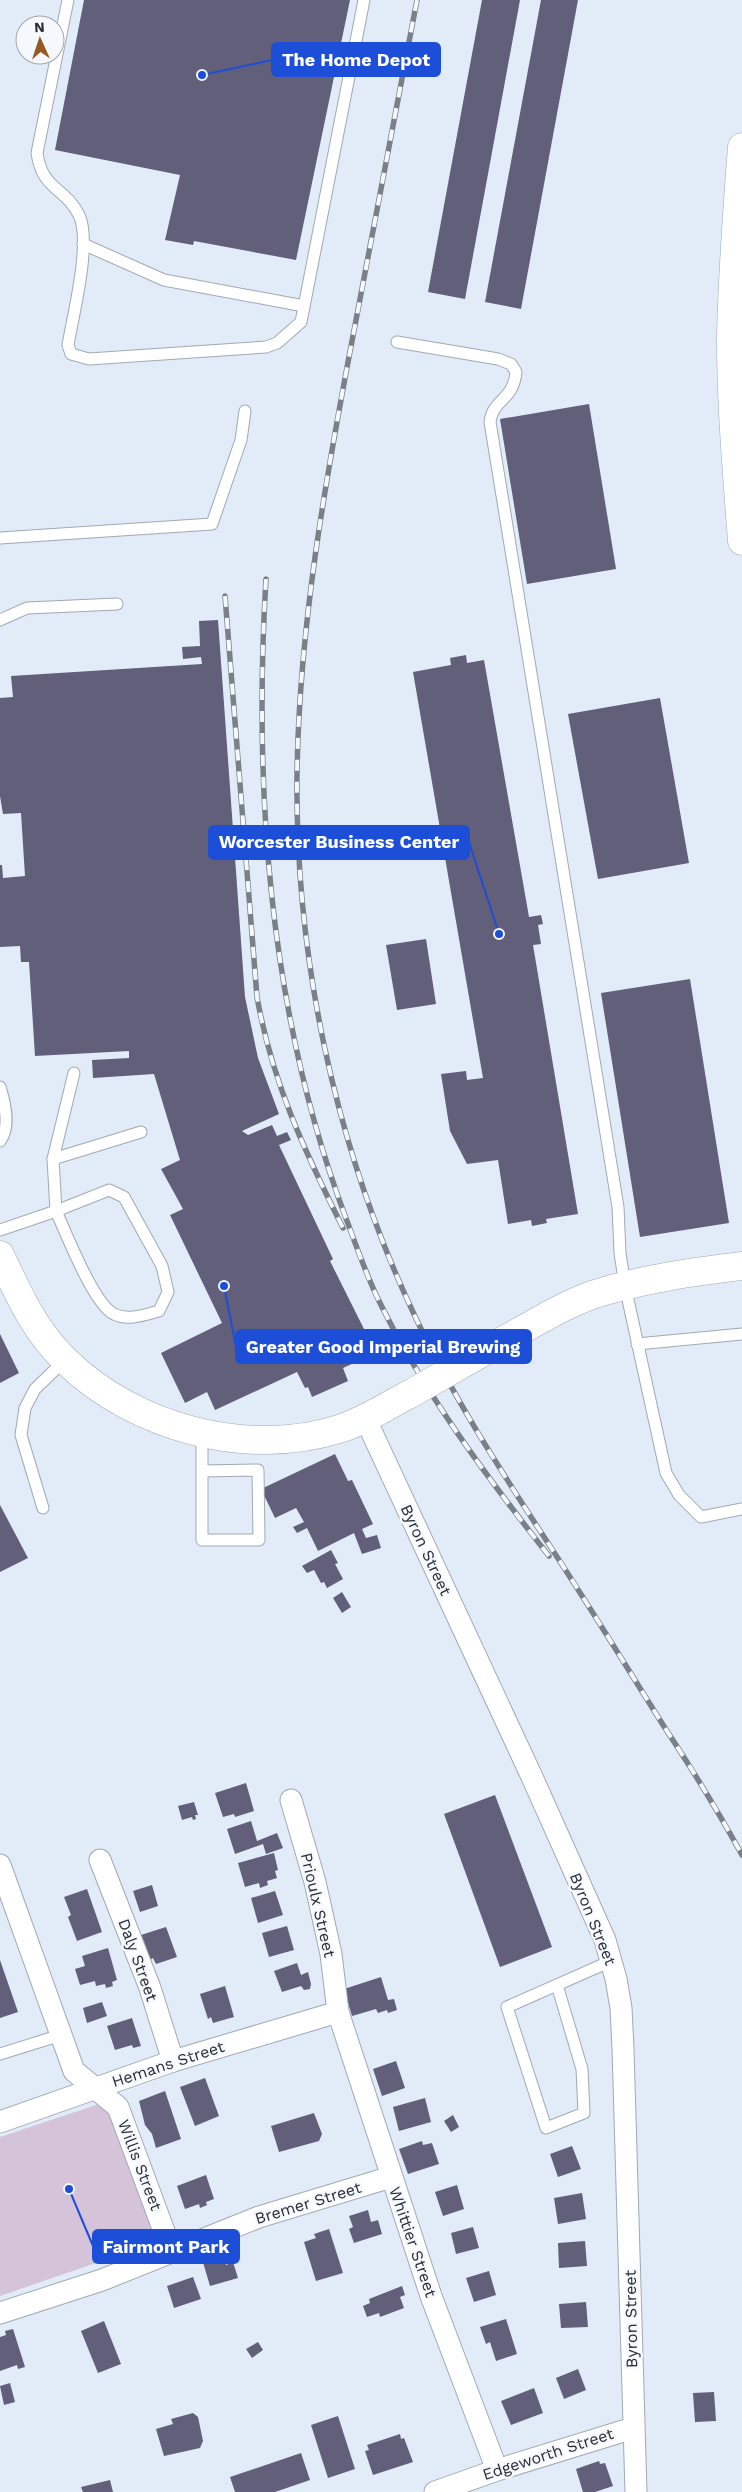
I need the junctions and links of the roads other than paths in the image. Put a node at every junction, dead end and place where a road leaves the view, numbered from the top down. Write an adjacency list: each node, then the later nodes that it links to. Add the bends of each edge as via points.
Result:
1 (68, 0): 4 (lane, via 37,153 44,176 79,215)
2 (364, 0): 5 (lane)
3 (742, 147): 7 (main road, via 732,303)
4 (83, 244): 5 (lane, via 164,280); 5 (lane, via 68,345 71,354 78,357 266,347 277,344 292,333 301,322)
5 (304, 306)
6 (396, 342): 23 (lane, via 498,358 512,364 516,372 510,394 491,412 490,422 618,1207)
7 (732, 382): 9 (main road); 11 (main road)
8 (245, 411): 10 (lane, via 240,440 212,524)
9 (742, 436)
10 (0, 538)
11 (742, 540)
12 (117, 604): 13 (lane, via 27,608)
13 (0, 620)
14 (74, 1073): 18 (lane)
15 (0, 1088): 17 (lane, via 6,1106 4,1136)
16 (141, 1132): 18 (lane)
17 (0, 1141)
18 (53, 1159): 19 (lane)
19 (56, 1211): 19 (lane, via 98,1300 114,1314 133,1318 159,1311 168,1292 162,1266 124,1196 109,1190); 20 (lane)
20 (0, 1230)
21 (0, 1255): 26 (main road, via 22,1304)
22 (742, 1266): 23 (main road)
23 (625, 1286): 25 (lane); 27 (main road, bridge, via 593,1295 546,1316)
24 (742, 1334): 25 (lane)
25 (637, 1344): 31 (lane, via 663,1465 679,1495 701,1517)
26 (65, 1360): 28 (main road, via 97,1386 128,1405); 30 (lane, via 36,1389 25,1408 21,1435)
27 (366, 1420): 28 (main road, via 315,1435 289,1438 250,1440); 35 (street, Byron Street, via 532,1777)
28 (202, 1433): 29 (lane)
29 (202, 1471): 29 (lane, via 258,1470 259,1540 202,1540)
30 (43, 1508)
31 (742, 1509)
32 (291, 1800): 37 (street, Prioulx Street, via 315,1882 331,1954)
33 (100, 1860): 40 (street, Daly Street, via 150,1988)
34 (0, 1865): 38 (street, Willis Street)
35 (611, 1961): 36 (lane); 46 (street, Byron Street, via 621,2008)
36 (557, 1985): 36 (lane, via 507,2007 546,2128 584,2113 582,2069)
37 (338, 2012): 40 (street, Hemans Street); 43 (street, Whittier Street)
38 (61, 2035): 39 (lane); 41 (street, Willis Street, via 74,2071)
39 (0, 2054)
40 (173, 2061): 41 (street, Hemans Street)
41 (96, 2087): 42 (street, Hemans Street); 44 (street, Willis Street, via 118,2107)
42 (0, 2122)
43 (391, 2177): 44 (street, Bremer Street, via 259,2217); 47 (street, Whittier Street)
44 (171, 2250): 45 (street, Bremer Street, via 102,2280)
45 (0, 2313)
46 (633, 2428): 47 (street, Edgeworth Street); 49 (street, Byron Street)
47 (496, 2470): 48 (street, Edgeworth Street)
48 (435, 2492)
49 (636, 2492)

